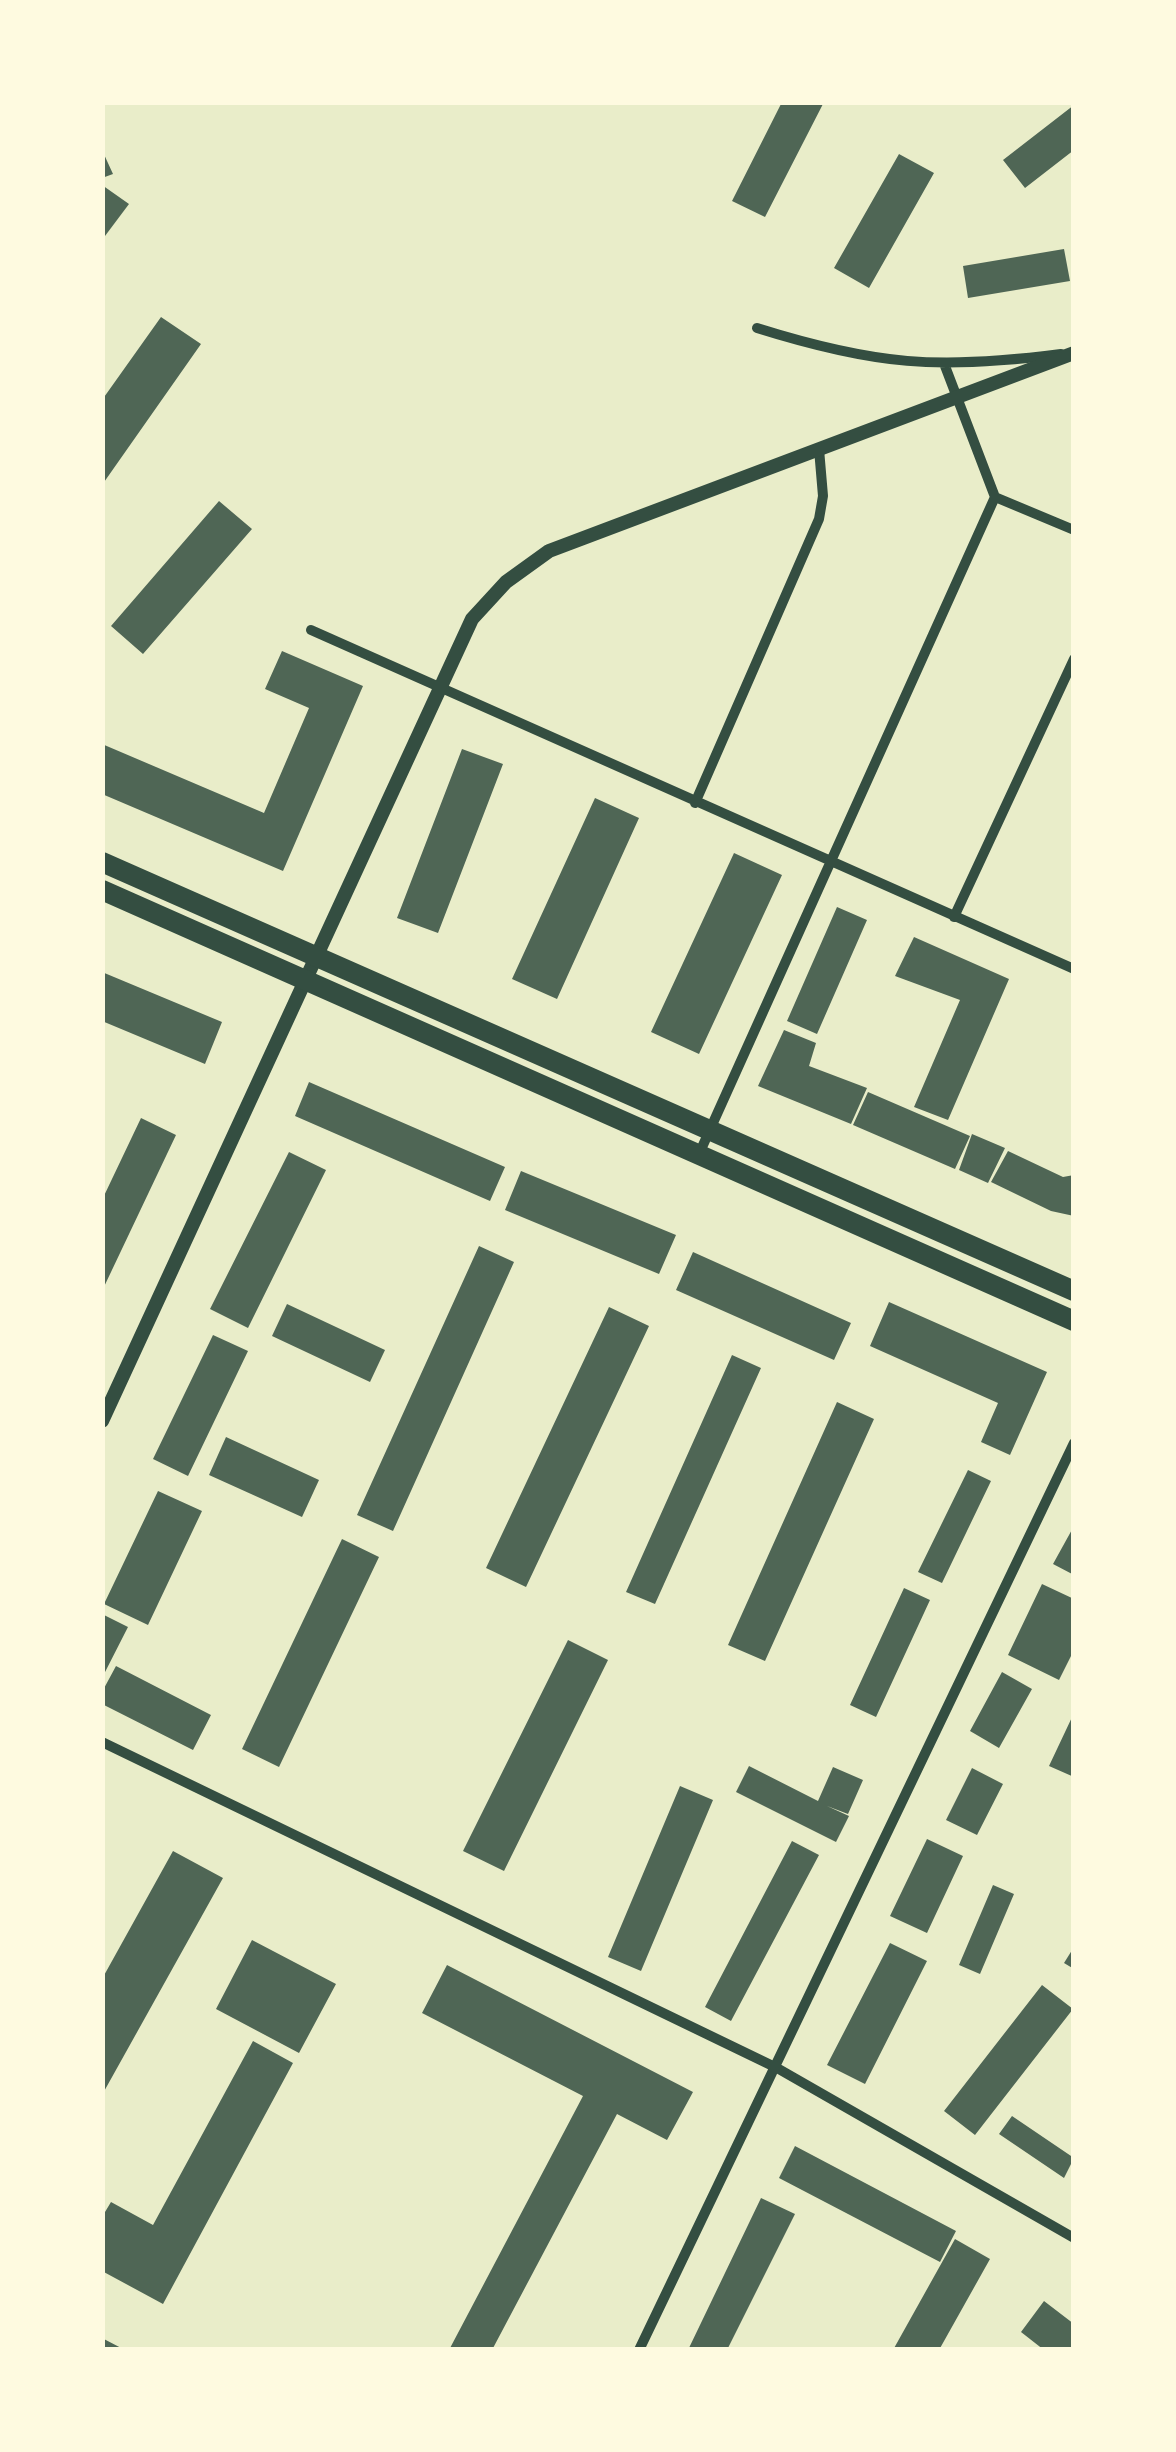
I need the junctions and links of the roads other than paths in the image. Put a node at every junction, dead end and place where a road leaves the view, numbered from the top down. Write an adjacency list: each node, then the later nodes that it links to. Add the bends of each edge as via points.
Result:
1 (757, 328): 3 (street, via 830,351)
2 (1074, 353): 3 (street); 4 (street)
3 (946, 366): 4 (street)
4 (957, 398): 5 (street); 6 (street)
5 (819, 450): 10 (street, via 549,552 506,582 472,618); 11 (street, via 819,518)
6 (995, 497): 7 (street); 13 (street)
7 (1074, 530)
8 (311, 630): 10 (street)
9 (1074, 659): 15 (street)
10 (438, 687): 11 (street); 16 (street)
11 (694, 803): 13 (street)
12 (102, 862): 16 (highway)
13 (830, 864): 15 (street); 19 (street)
14 (102, 890): 18 (highway)
15 (954, 917): 17 (street)
16 (315, 960): 18 (street); 19 (highway)
17 (1074, 969)
18 (306, 980): 20 (highway); 23 (street)
19 (709, 1132): 20 (street); 21 (highway)
20 (699, 1154): 22 (highway)
21 (1074, 1291)
22 (1074, 1321)
23 (102, 1422)
24 (1074, 1443): 26 (street)
25 (102, 1742): 26 (street)
26 (777, 2068): 27 (street); 28 (street)
27 (1074, 2238)
28 (639, 2350)

